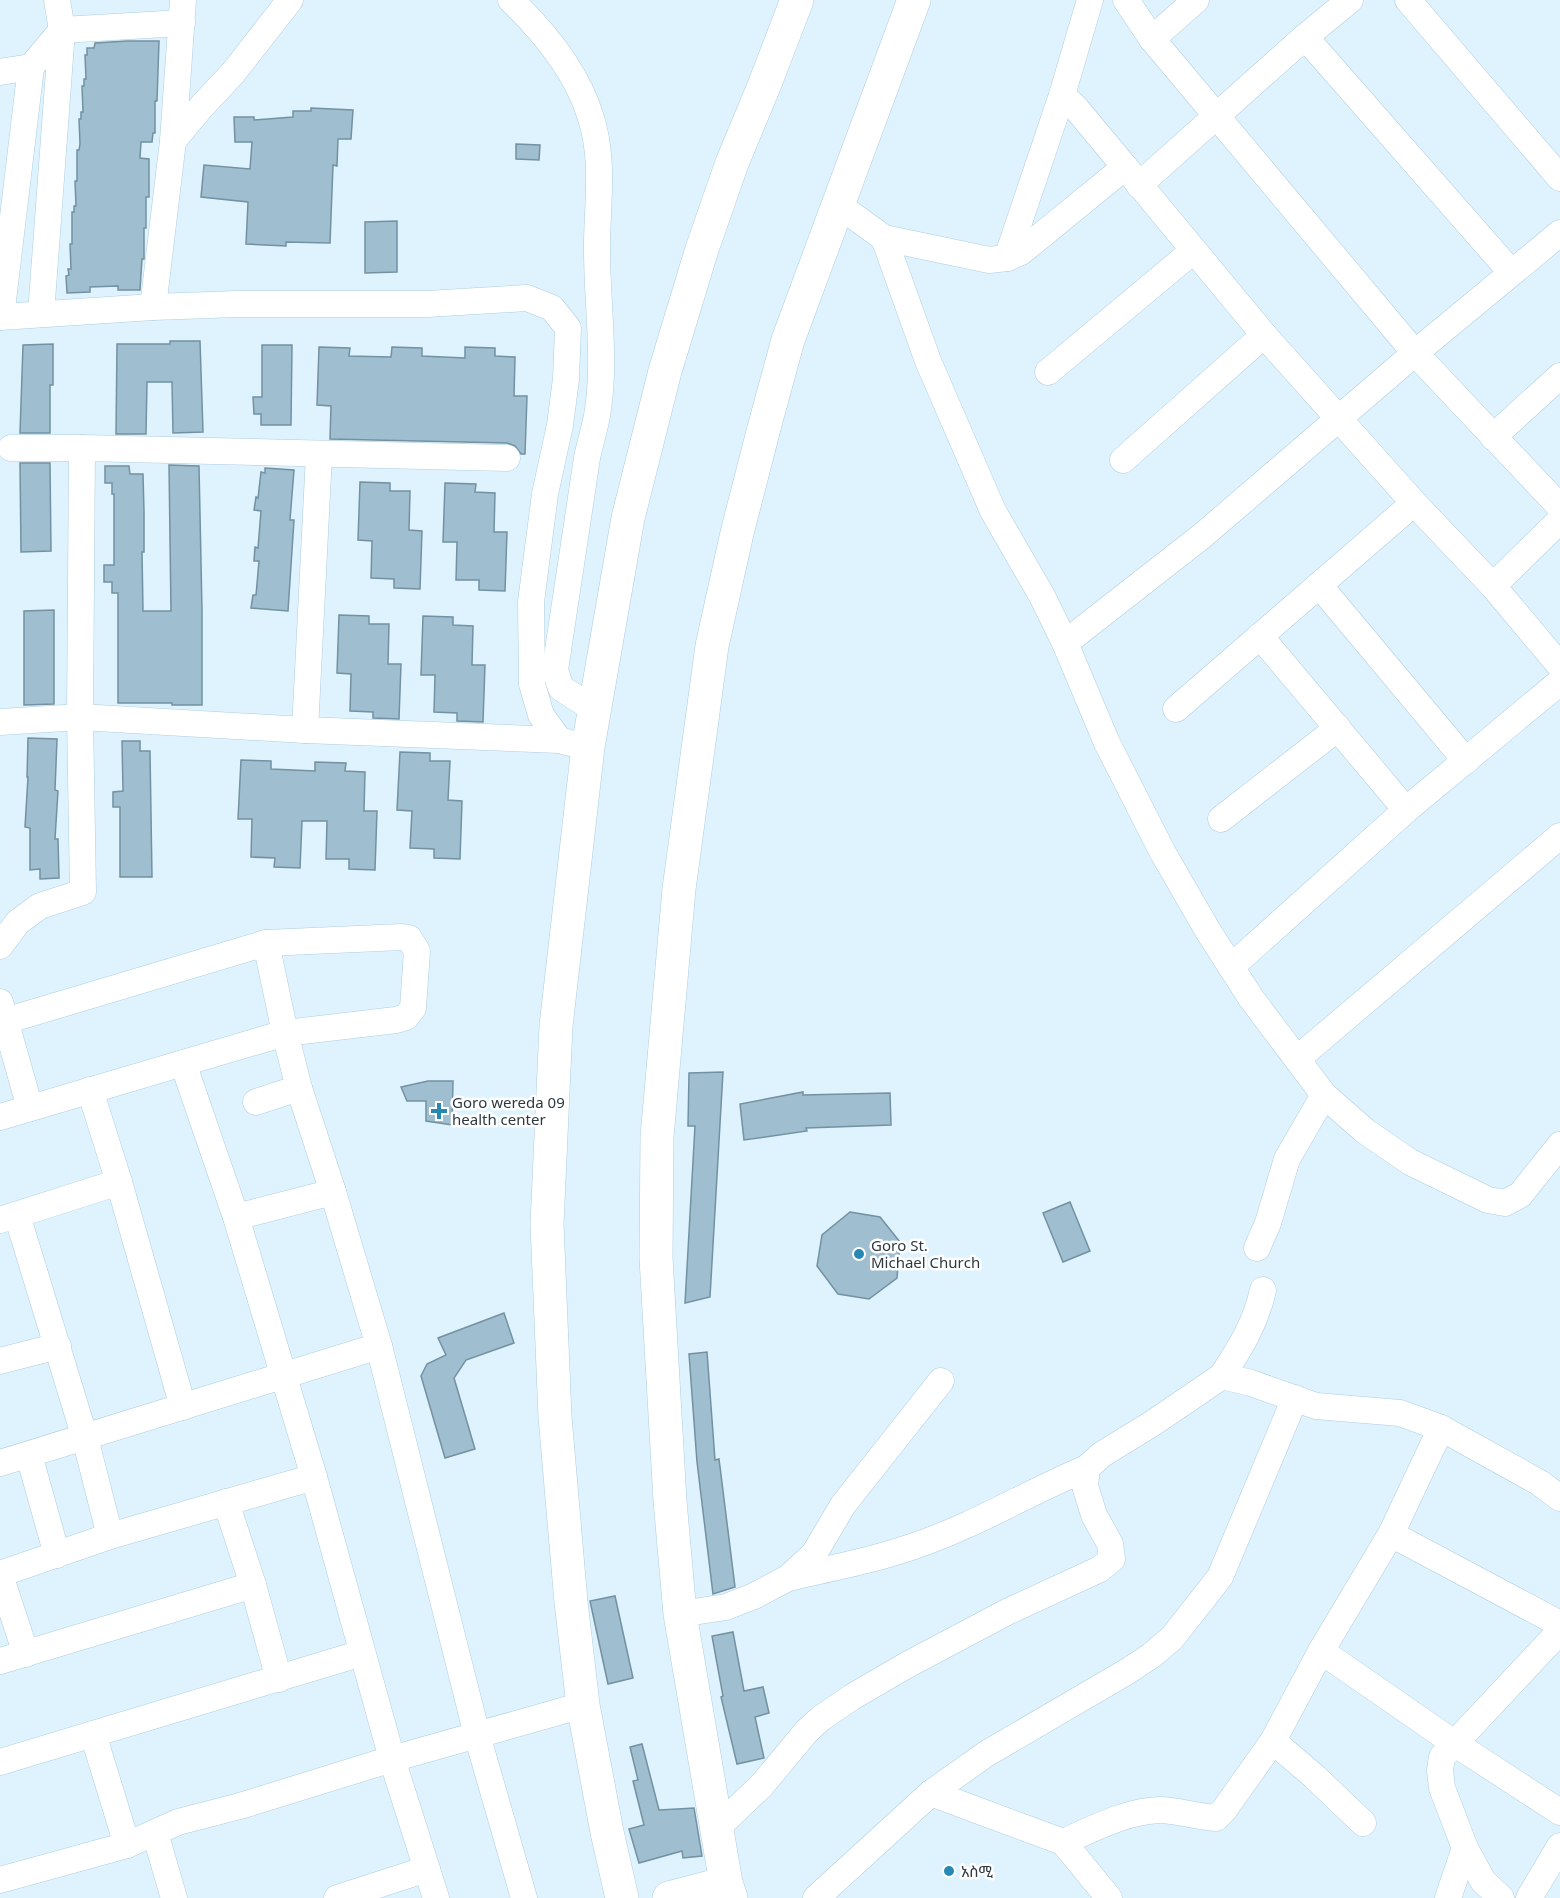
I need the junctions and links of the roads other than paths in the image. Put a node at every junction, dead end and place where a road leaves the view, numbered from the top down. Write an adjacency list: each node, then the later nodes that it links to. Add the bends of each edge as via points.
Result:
1 (57, 0): 12 (street)
2 (290, 0): 19 (street)
3 (511, 0): 52 (street, via 536,25 577,83 598,147 598,409 555,670 561,688)
4 (797, 0): 52 (highway, via 732,163 665,371 628,518)
5 (914, 0): 22 (highway)
6 (1090, 0): 17 (street)
7 (1126, 0): 14 (street)
8 (1196, 0): 14 (street)
9 (1350, 0): 13 (street)
10 (1408, 0): 21 (street)
11 (182, 11): 12 (street); 19 (street)
12 (62, 30): 15 (street); 29 (street)
13 (1305, 37): 18 (street); 27 (street)
14 (1152, 39): 18 (street)
15 (31, 67): 16 (street); 30 (street)
16 (0, 72)
17 (1062, 95): 20 (street); 26 (street)
18 (1216, 115): 20 (street); 32 (street)
19 (173, 141): 28 (street)
20 (1132, 176): 25 (street); 26 (street)
21 (1560, 178)
22 (837, 204): 24 (street); 104 (highway, via 788,340 737,533 712,646 679,888 657,1137 657,1269)
23 (1560, 233): 27 (street)
24 (884, 238): 26 (street, via 989,260); 48 (street, via 928,362 993,511)
25 (1193, 251): 31 (street); 33 (street)
26 (1007, 258)
27 (1511, 272): 32 (street)
28 (153, 307): 29 (street); 57 (street, via 328,302 427,304 527,298 552,308 568,328 566,379 531,602 532,684 541,716)
29 (41, 314): 30 (street)
30 (1, 317)
31 (1264, 335): 35 (street); 41 (street)
32 (1415, 353): 35 (street); 36 (street)
33 (1048, 372)
34 (1560, 376): 36 (street)
35 (1340, 418): 42 (street); 48 (street, via 1202,536)
36 (1493, 437): 43 (street)
37 (11, 448): 38 (street)
38 (82, 448): 39 (street); 53 (street)
39 (319, 454): 40 (street); 56 (street)
40 (507, 458)
41 (1123, 460)
42 (1414, 502): 45 (street); 46 (street)
43 (1560, 507)
44 (1560, 519): 46 (street)
45 (1319, 585): 47 (street); 58 (street)
46 (1493, 586): 49 (street)
47 (1260, 636): 51 (street); 55 (street)
48 (1065, 643): 64 (street, via 1107,743 1153,833)
49 (1560, 666)
50 (1560, 682): 58 (street)
51 (1176, 709)
52 (595, 710): 57 (highway)
53 (80, 717): 54 (street); 56 (street); 63 (street, via 83,892 40,906 18,922)
54 (0, 722)
55 (1338, 728): 59 (street); 60 (street)
56 (305, 730): 57 (street)
57 (573, 744): 112 (highway, via 548,1224 555,1417)
58 (1466, 761): 59 (street)
59 (1406, 810): 64 (street)
60 (1221, 819)
61 (1560, 836): 67 (street)
62 (267, 943): 65 (street); 66 (street); 66 (street, via 402,937 409,938 417,951 412,1008 406,1017)
63 (0, 946)
64 (1231, 967): 67 (street)
65 (2, 1011): 73 (street)
66 (285, 1033): 68 (street); 69 (street)
67 (1297, 1059): 71 (street)
68 (183, 1063): 70 (street); 79 (street)
69 (299, 1088): 72 (street); 77 (street)
70 (90, 1090): 73 (street); 76 (street)
71 (1324, 1095): 75 (street, via 1365,1131 1410,1161 1488,1200 1505,1203 1520,1195); 80 (street, via 1287,1160)
72 (256, 1102)
73 (30, 1108): 74 (street)
74 (0, 1117)
75 (1560, 1145)
76 (119, 1182): 78 (street); 89 (street)
77 (333, 1192): 79 (street); 83 (street)
78 (8, 1217): 82 (street)
79 (236, 1217): 85 (street)
80 (1257, 1248)
81 (1263, 1290): 86 (street, via 1251,1329)
82 (58, 1346): 84 (street); 91 (street)
83 (379, 1346): 85 (street); 114 (street)
84 (0, 1361)
85 (283, 1375): 89 (street); 95 (street)
86 (1222, 1376): 88 (street); 94 (street)
87 (941, 1381): 102 (street, via 843,1505 813,1554)
88 (1295, 1398): 90 (street, via 1316,1406 1400,1413); 119 (street, via 1220,1576 1172,1638 1128,1671 986,1754)
89 (183, 1407): 91 (street)
90 (1441, 1428): 96 (street); 98 (street)
91 (85, 1438): 92 (street); 99 (street)
92 (29, 1455): 93 (street); 100 (street)
93 (0, 1463)
94 (1087, 1468): 102 (street, via 918,1545); 122 (street, via 1085,1486 1094,1515 1110,1544 1112,1559 1100,1569 1007,1612 852,1697 806,1732 762,1785)
95 (314, 1477): 97 (street); 108 (street)
96 (1560, 1498)
97 (226, 1502): 99 (street); 103 (street)
98 (1391, 1534): 105 (street); 107 (street)
99 (110, 1536): 100 (street)
100 (57, 1555): 101 (street)
101 (0, 1575): 109 (street)
102 (788, 1578): 104 (street, via 726,1606)
103 (253, 1586): 109 (street); 111 (street)
104 (680, 1614): 122 (highway)
105 (1560, 1624)
106 (1560, 1631): 116 (street)
107 (1321, 1651): 115 (street); 116 (street)
108 (362, 1653): 111 (street); 117 (street)
109 (26, 1654): 110 (street)
110 (0, 1661)
111 (279, 1679): 113 (street)
112 (584, 1705): 114 (street); 135 (highway)
113 (93, 1734): 118 (street); 125 (street)
114 (477, 1735): 117 (street); 134 (street)
115 (1273, 1741): 121 (street); 124 (street, via 1216,1818 1161,1810 1129,1815)
116 (1454, 1743): 120 (street); 127 (street, via 1442,1757 1440,1770 1442,1788)
117 (392, 1759): 123 (street, via 178,1822); 128 (street)
118 (0, 1762)
119 (931, 1793): 124 (street); 137 (street)
120 (1556, 1803)
121 (1364, 1823)
122 (717, 1828): 130 (highway)
123 (155, 1833): 125 (street); 132 (street)
124 (1063, 1842): 138 (street)
125 (127, 1845): 129 (street)
126 (1560, 1846): 141 (street)
127 (1465, 1848): 139 (street); 140 (street, via 1483,1881)
128 (427, 1869): 131 (street); 133 (street)
129 (0, 1880)
130 (728, 1891): 136 (highway)
131 (344, 1897)
132 (174, 1898)
133 (436, 1898)
134 (524, 1898)
135 (622, 1898)
136 (669, 1898)
137 (816, 1898)
138 (1109, 1898)
139 (1448, 1898)
140 (1501, 1898)
141 (1529, 1898)

